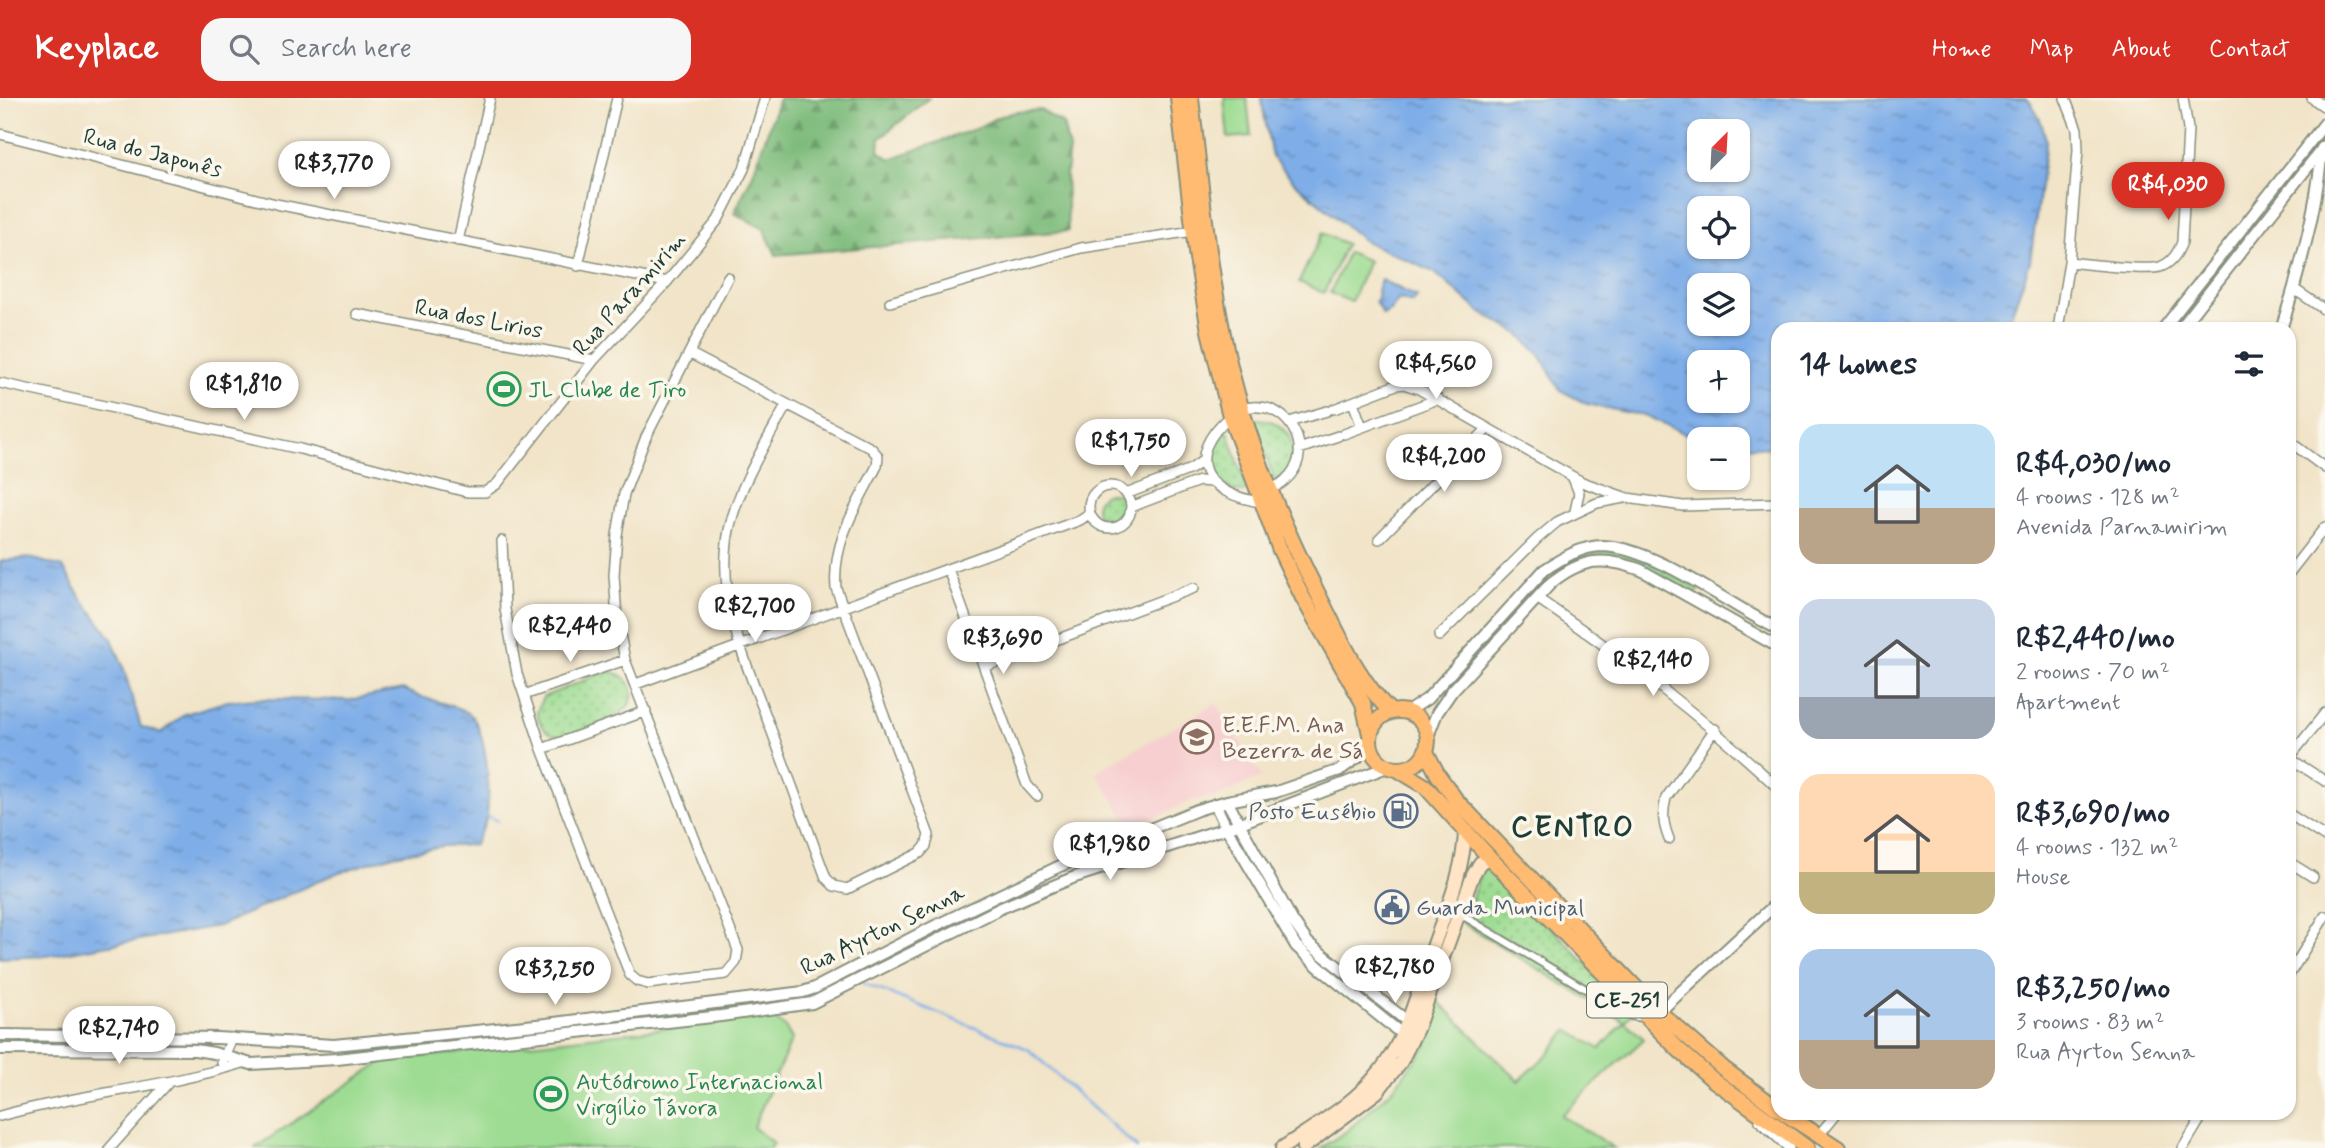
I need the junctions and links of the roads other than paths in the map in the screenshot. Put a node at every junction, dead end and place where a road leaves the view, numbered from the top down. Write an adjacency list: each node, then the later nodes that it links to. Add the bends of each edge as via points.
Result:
1 (490, 98): 14 (street)
2 (617, 98): 16 (street)
3 (765, 98): 18 (street, Rua Paramirim, via 747,159 725,206)
4 (1178, 98): 13 (main road)
5 (1191, 98): 35 (main road)
6 (2066, 98): 15 (street, via 2077,129 2078,150)
7 (2183, 98): 15 (street, via 2188,129 2178,253 2155,268)
8 (2312, 98): 9 (street)
9 (2325, 107)
10 (2325, 124): 12 (street); 24 (street)
11 (0, 134): 14 (street, Rua do Japonês, via 276,204)
12 (2324, 147): 19 (street); 25 (street)
13 (1193, 231): 20 (street, via 1090,246); 35 (main road, via 1209,331)
14 (458, 241): 16 (street, Rua do Japonês)
15 (2069, 262): 23 (street)
16 (579, 266): 18 (street, Rua do Japonês)
17 (728, 277): 27 (street)
18 (667, 282): 28 (street, Rua Paramirim)
19 (2294, 289): 21 (street); 26 (street)
20 (890, 302)
21 (2325, 310)
22 (357, 314): 28 (street, Rua dos Lirios)
23 (2059, 322)
24 (2169, 322)
25 (2186, 322)
26 (2283, 322)
27 (689, 353): 33 (street); 71 (street, via 638,455 620,514 614,597)
28 (594, 360): 29 (street, Rua Paramirim, via 497,484 485,492 467,492 300,449)
29 (0, 383)
30 (1419, 389): 31 (street); 32 (street, via 1396,385); 34 (street)
31 (1438, 399): 34 (street); 38 (street)
32 (1353, 402): 36 (street); 37 (street)
33 (787, 404): 64 (street, via 872,448 878,456 837,554 836,588); 69 (street, via 745,482 729,533 726,583)
34 (1417, 407): 37 (street)
35 (1236, 412): 36 (street, via 1259,407 1276,411); 41 (street, via 1215,433); 47 (main road); 50 (main road)
36 (1289, 422): 40 (street)
37 (1362, 427): 40 (street)
38 (1487, 429): 44 (street); 56 (street)
39 (2296, 446): 42 (street)
40 (1299, 449): 47 (street, via 1296,466 1286,481)
41 (1204, 460): 43 (street); 45 (street)
42 (2325, 467)
43 (1175, 475): 46 (street); 48 (street)
44 (1572, 476): 49 (street); 53 (street, via 1579,493)
45 (1210, 482): 46 (street); 50 (street, via 1228,493)
46 (1180, 488): 52 (street)
47 (1270, 490): 76 (main road, via 1346,649 1370,691)
48 (1126, 494): 52 (street); 54 (street, via 1114,487 1100,489 1091,499)
49 (1627, 498): 51 (street, via 1683,506); 53 (street)
50 (1261, 502): 81 (main road, via 1303,598 1363,704)
51 (1771, 503)
52 (1131, 507): 54 (street, via 1127,519 1117,527 1098,524)
53 (1575, 512): 66 (street, via 1537,539)
54 (1090, 513): 59 (street)
55 (2325, 527): 58 (street)
56 (1380, 539)
57 (502, 541): 74 (street, via 508,630)
58 (2296, 564)
59 (948, 569): 64 (street); 72 (street)
60 (1194, 588): 72 (street)
61 (1710, 591): 63 (street); 65 (street); 67 (street, via 1635,552 1601,546 1585,549 1544,570)
62 (1537, 598): 63 (street, via 1565,572 1602,560 1642,569); 70 (street); 79 (street, via 1619,654)
63 (1702, 604): 68 (street)
64 (845, 607): 69 (street); 69 (street, via 929,835 920,853 851,887 842,889 826,878)
65 (1771, 625)
66 (1439, 636)
67 (1479, 642): 70 (street); 77 (street, via 1427,699)
68 (1771, 643)
69 (740, 646): 73 (street)
70 (1490, 650): 80 (street, via 1444,701)
71 (625, 660): 73 (street); 74 (street)
72 (984, 667): 89 (street, via 1027,785)
73 (636, 684): 75 (street)
74 (524, 695): 82 (street)
75 (646, 711): 82 (street); 82 (street, via 738,950 736,962 726,974 648,984 630,975)
76 (1391, 712): 77 (main road); 81 (main road, via 1377,720)
77 (1407, 712): 80 (main road, via 1421,721)
78 (2325, 713): 83 (street)
79 (1715, 729): 87 (street); 95 (street, via 1667,798 1663,824)
80 (1428, 736): 84 (main road)
81 (1370, 737): 86 (main road, CE-251, via 1374,756); 90 (street, Rua Ayrton Senna, via 1358,757 1340,770 1276,792)
82 (542, 749)
83 (2296, 749)
84 (1426, 752): 86 (main road, via 1414,765); 106 (main road, CE-251, via 1456,800)
85 (2296, 762): 88 (street)
86 (1392, 768): 92 (street, Rua Ayrton Senna); 93 (main road, CE-251, via 1425,786)
87 (1771, 781)
88 (2325, 781)
89 (1037, 796)
90 (1221, 803): 92 (street); 103 (street, Rua Ayrton Senna, via 1060,866)
91 (2296, 818): 94 (street)
92 (1232, 826): 105 (street, Rua Ayrton Senna, via 1041,891); 107 (street, via 1308,943); 110 (street, via 1296,946)
93 (1465, 831): 96 (main road, CE-251); 107 (main road, via 1461,861)
94 (2325, 837)
95 (1669, 839)
96 (1489, 857): 101 (main road, via 1473,875); 106 (main road, CE-251)
97 (2296, 866): 98 (street)
98 (2313, 877)
99 (1771, 908): 106 (street)
100 (2325, 916): 102 (street)
101 (1459, 918): 106 (street, via 1465,917 1631,1016); 107 (main road)
102 (2296, 964)
103 (827, 982): 104 (street, Rua Ayrton Senna); 105 (street)
104 (803, 992): 105 (street); 109 (street, Rua Ayrton Senna, via 334,1045)
105 (811, 1003): 113 (street, Rua Ayrton Senna, via 365,1056)
106 (1652, 1016): 116 (main road, CE-251, via 1695,1064); 117 (main road, CE-251)
107 (1412, 1025): 110 (main road)
108 (0, 1035): 109 (street, Rua Ayrton Senna)
109 (232, 1038): 112 (street)
110 (1406, 1038): 124 (main road, via 1355,1097); 125 (main road, via 1401,1062 1377,1091)
111 (0, 1049): 112 (street, via 195,1050)
112 (225, 1056): 113 (street); 114 (street)
113 (243, 1063): 114 (street)
114 (218, 1071): 115 (street)
115 (168, 1083): 118 (street); 123 (street)
116 (1742, 1102): 126 (street); 127 (main road, CE-251)
117 (1771, 1104)
118 (0, 1116)
119 (1794, 1120): 122 (main road)
120 (1831, 1120): 122 (street)
121 (2200, 1120): 129 (street)
122 (1818, 1136): 128 (main road)
123 (110, 1148)
124 (1282, 1148)
125 (1303, 1148)
126 (1789, 1148)
127 (1807, 1148)
128 (1838, 1148)
129 (2183, 1148)

